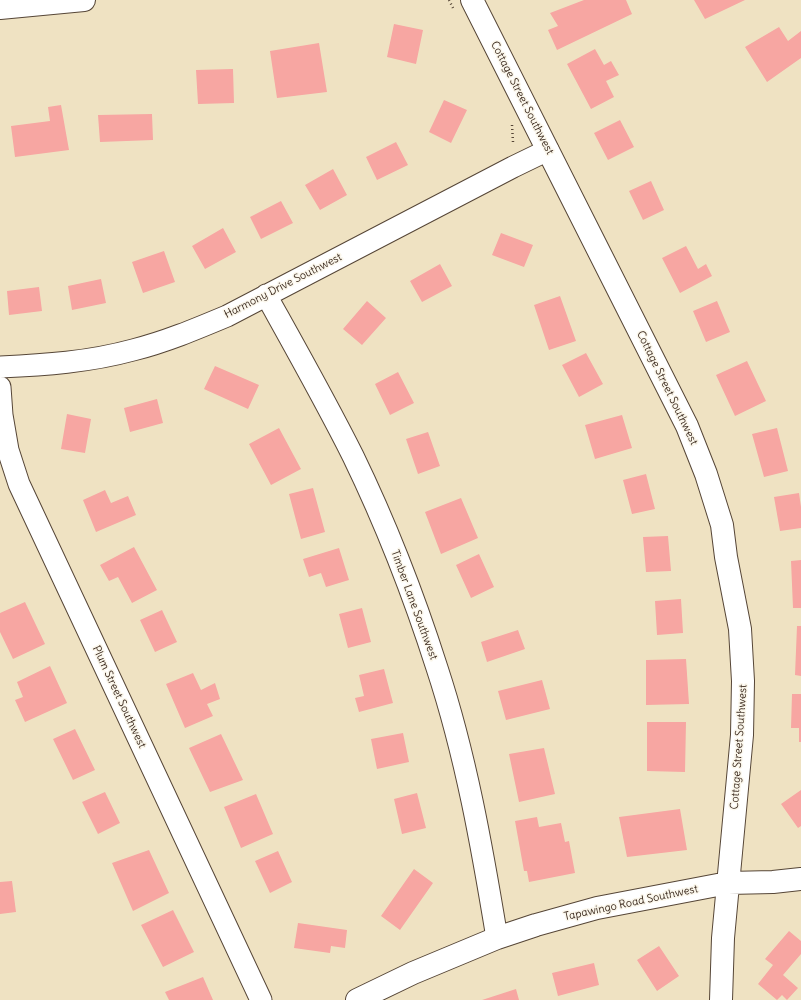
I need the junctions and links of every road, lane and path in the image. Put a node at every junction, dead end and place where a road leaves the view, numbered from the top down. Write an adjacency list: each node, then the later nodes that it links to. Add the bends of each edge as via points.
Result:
1 (84, 0): 3 (street)
2 (472, 0): 4 (street, Cottage Street Southwest)
3 (0, 8)
4 (548, 150): 5 (street, Harmony Drive Southwest); 9 (street, Cottage Street Southwest, via 687,426 722,525 740,629 743,681 742,735)
5 (266, 295): 6 (street, Harmony Drive Southwest, via 181,336 132,351 86,360); 10 (street, Timber Lane Southwest, via 353,458 387,532 417,609 438,669 461,751 480,833)
6 (0, 367)
7 (0, 387): 11 (street, Plum Street Southwest, via 8,450 19,484)
8 (801, 880): 9 (street, Tapawingo Road Southwest)
9 (728, 883): 10 (street, Tapawingo Road Southwest, via 596,908); 13 (street, Cottage Street Southwest)
10 (498, 938): 12 (street, Tapawingo Road Southwest)
11 (261, 1000)
12 (357, 1000)
13 (721, 1000)

